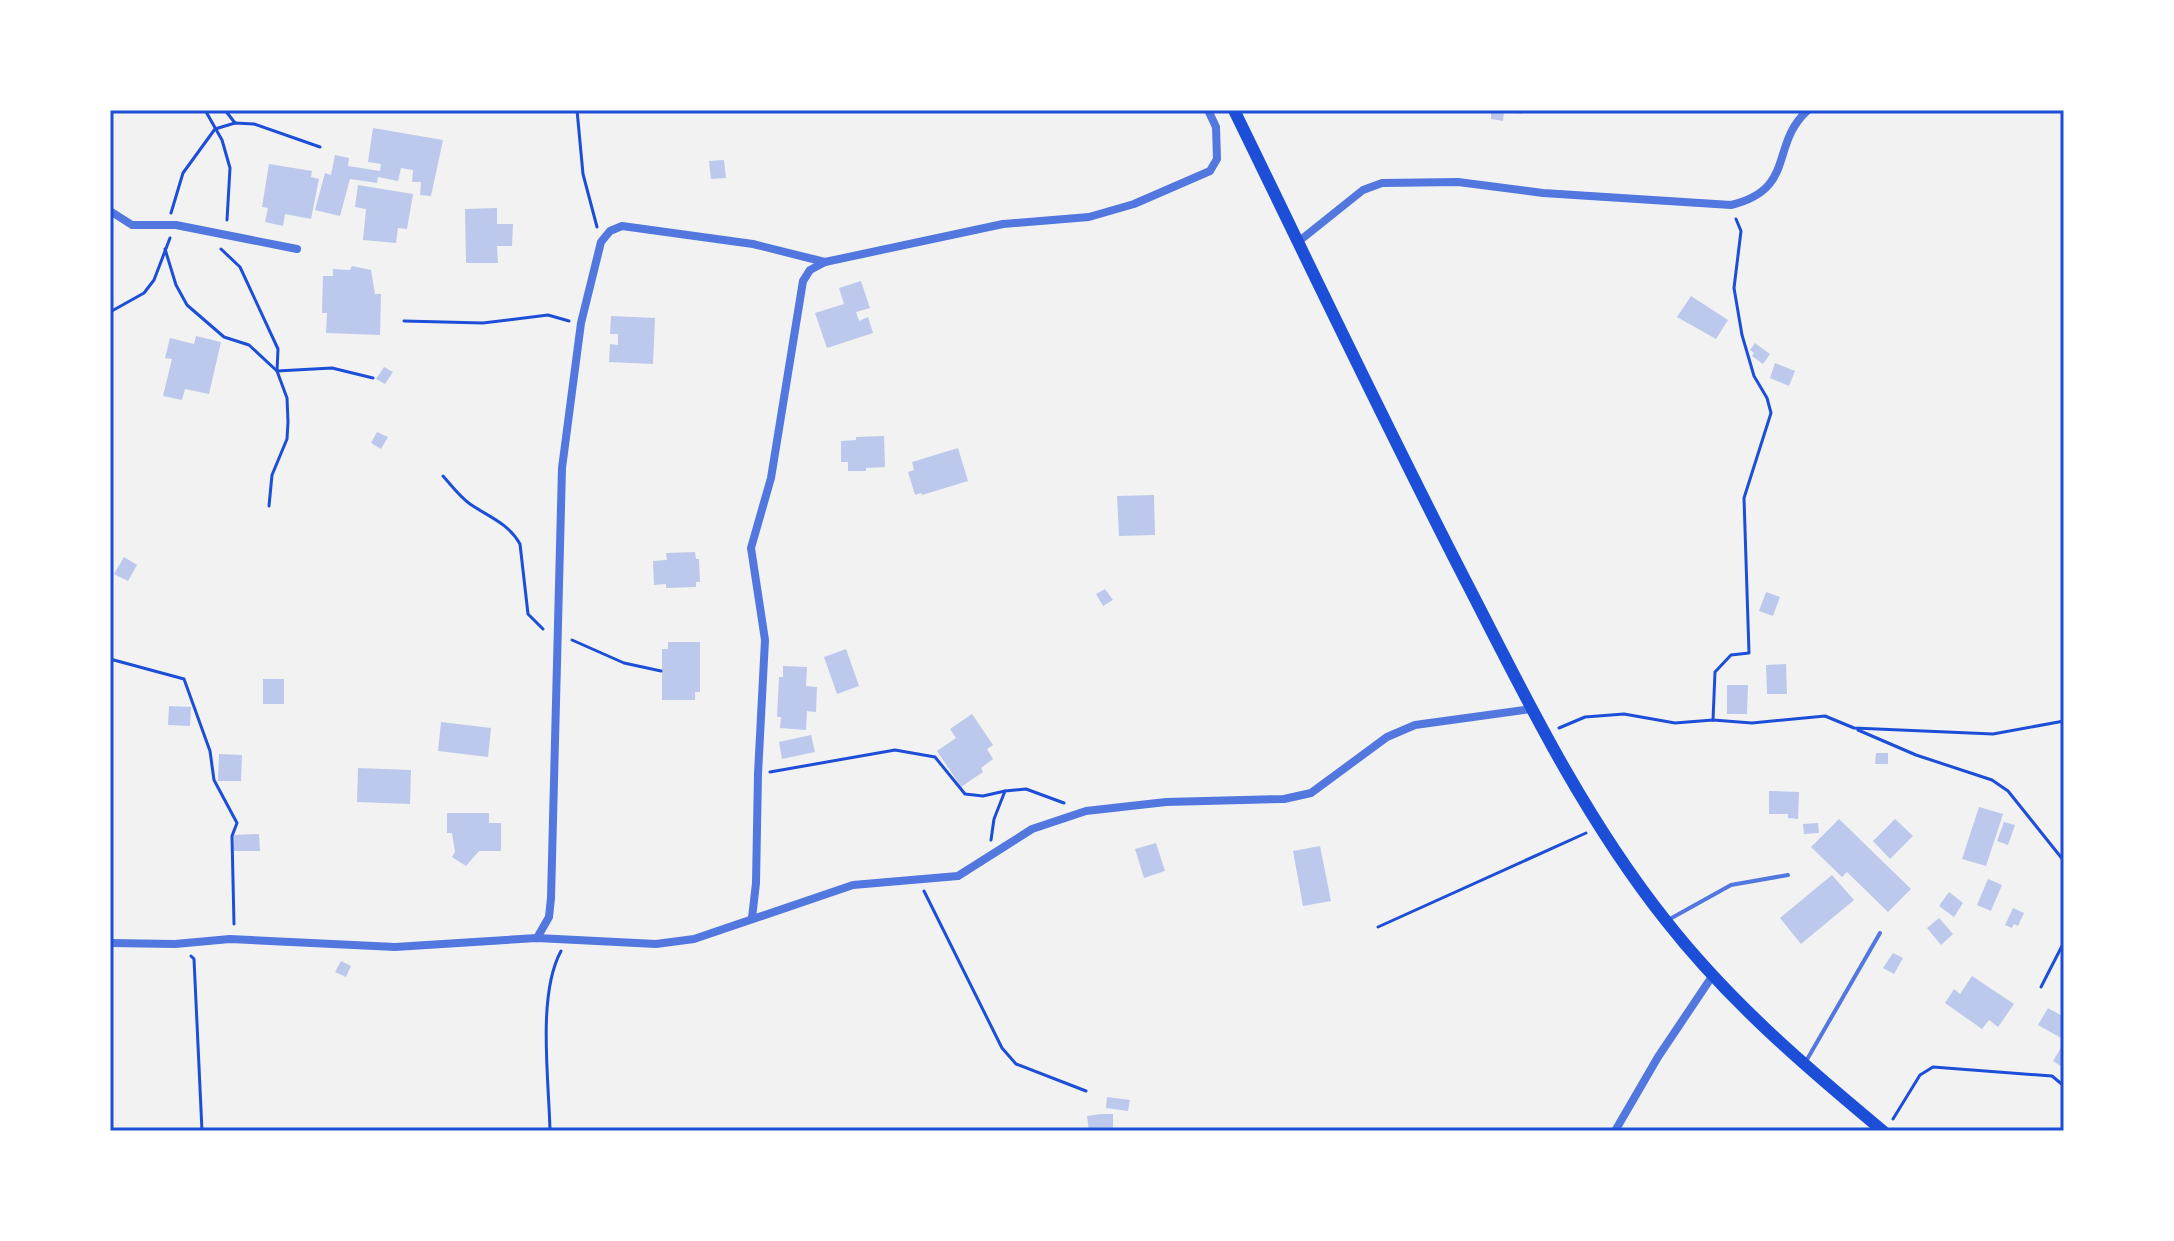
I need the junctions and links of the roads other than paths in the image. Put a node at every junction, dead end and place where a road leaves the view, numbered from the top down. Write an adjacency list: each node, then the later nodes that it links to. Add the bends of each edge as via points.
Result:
1 (1208, 110): 7 (street, via 1216,127 1217,159 1210,171 1134,204 1089,217 1003,224)
2 (1234, 110): 5 (main road)
3 (1808, 110): 5 (street, via 1792,130 1775,179 1753,199 1731,205 1458,182 1382,183 1363,190)
4 (110, 211): 6 (street, via 132,225 176,225)
5 (1298, 242): 8 (main road)
6 (297, 249)
7 (825, 262): 10 (street, via 803,281 771,478 751,548 765,640); 13 (street, via 753,244 622,226 601,242 581,323 562,468 551,898 549,917)
8 (1531, 709): 10 (street, via 1415,725 1387,737 1311,793 1086,811 1032,829 958,876 853,885); 11 (main road, via 1600,827)
9 (1788, 875): 11 (lane, via 1731,885)
10 (752, 918): 13 (street, via 694,939 656,944)
11 (1666, 921): 15 (main road)
12 (1880, 933): 16 (lane)
13 (537, 938): 14 (street, via 395,947 230,939)
14 (110, 943)
15 (1713, 975): 16 (main road); 17 (street)
16 (1804, 1065): 18 (main road)
17 (1615, 1131)
18 (1883, 1131)

